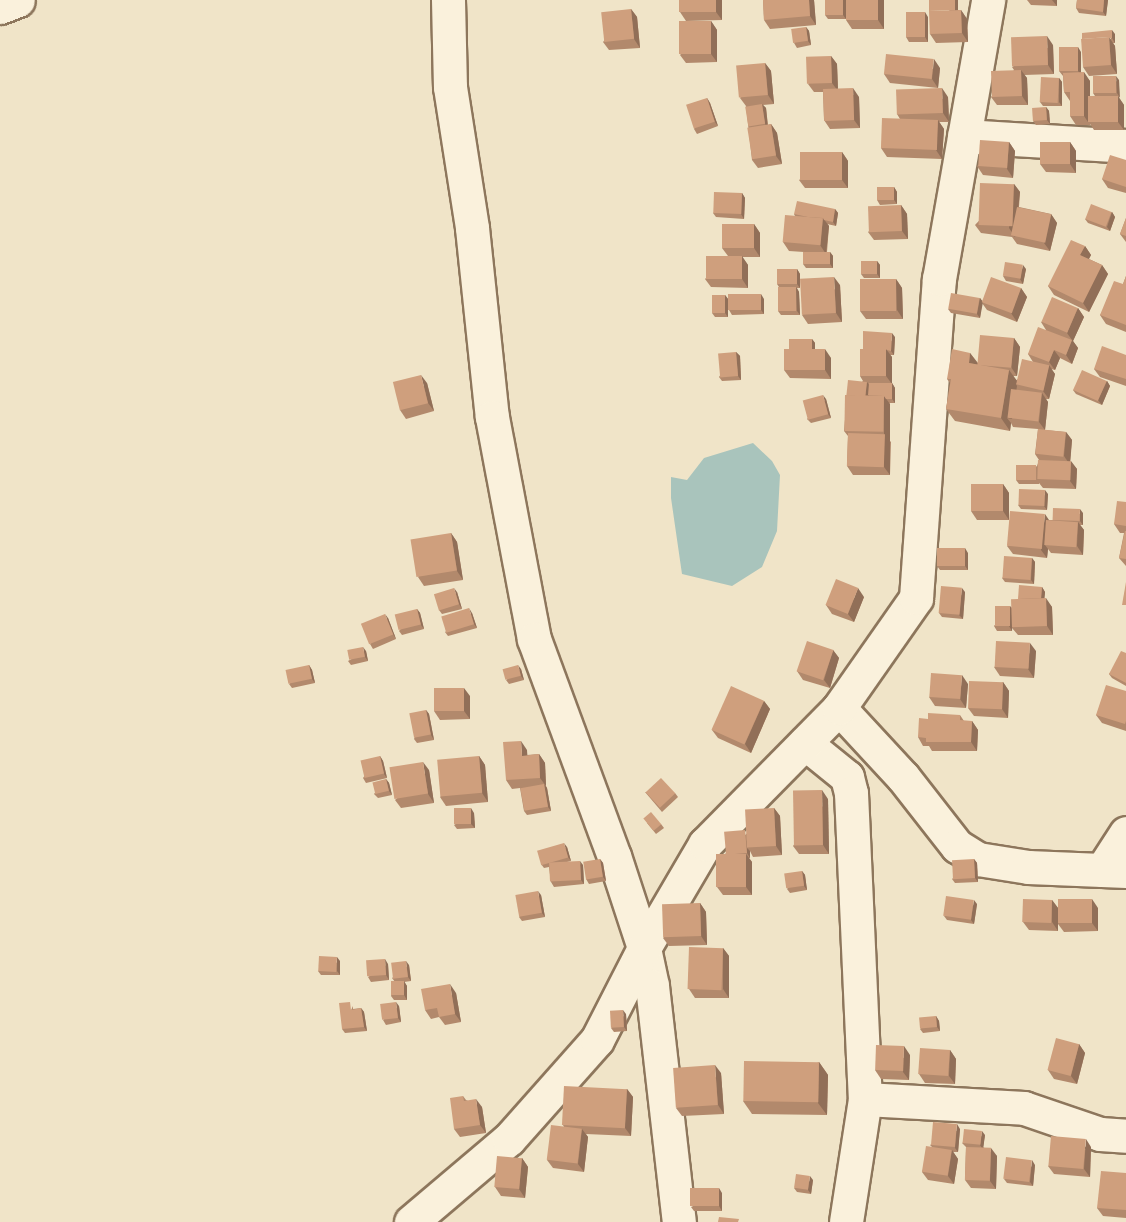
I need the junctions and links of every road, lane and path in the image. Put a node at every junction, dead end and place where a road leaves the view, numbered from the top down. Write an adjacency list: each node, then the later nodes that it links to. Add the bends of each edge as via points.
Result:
1 (18, 0): 4 (street)
2 (447, 0): 11 (street, via 450,87 472,228 492,417 534,639)
3 (988, 0): 5 (street)
4 (0, 7)
5 (964, 136): 6 (street); 7 (street, via 939,279 916,598)
6 (1126, 146)
7 (840, 708): 8 (street); 10 (street, via 903,777 957,846 978,859 1028,867)
8 (805, 743): 11 (street, via 705,844); 12 (street, via 847,777 851,793)
9 (1126, 833): 10 (street)
10 (1114, 870)
11 (644, 948): 14 (street, via 597,1040 509,1139); 15 (street, via 652,986)
12 (865, 1099): 13 (street, via 1024,1108 1100,1134); 16 (street)
13 (1126, 1137)
14 (411, 1222)
15 (679, 1222)
16 (846, 1222)

